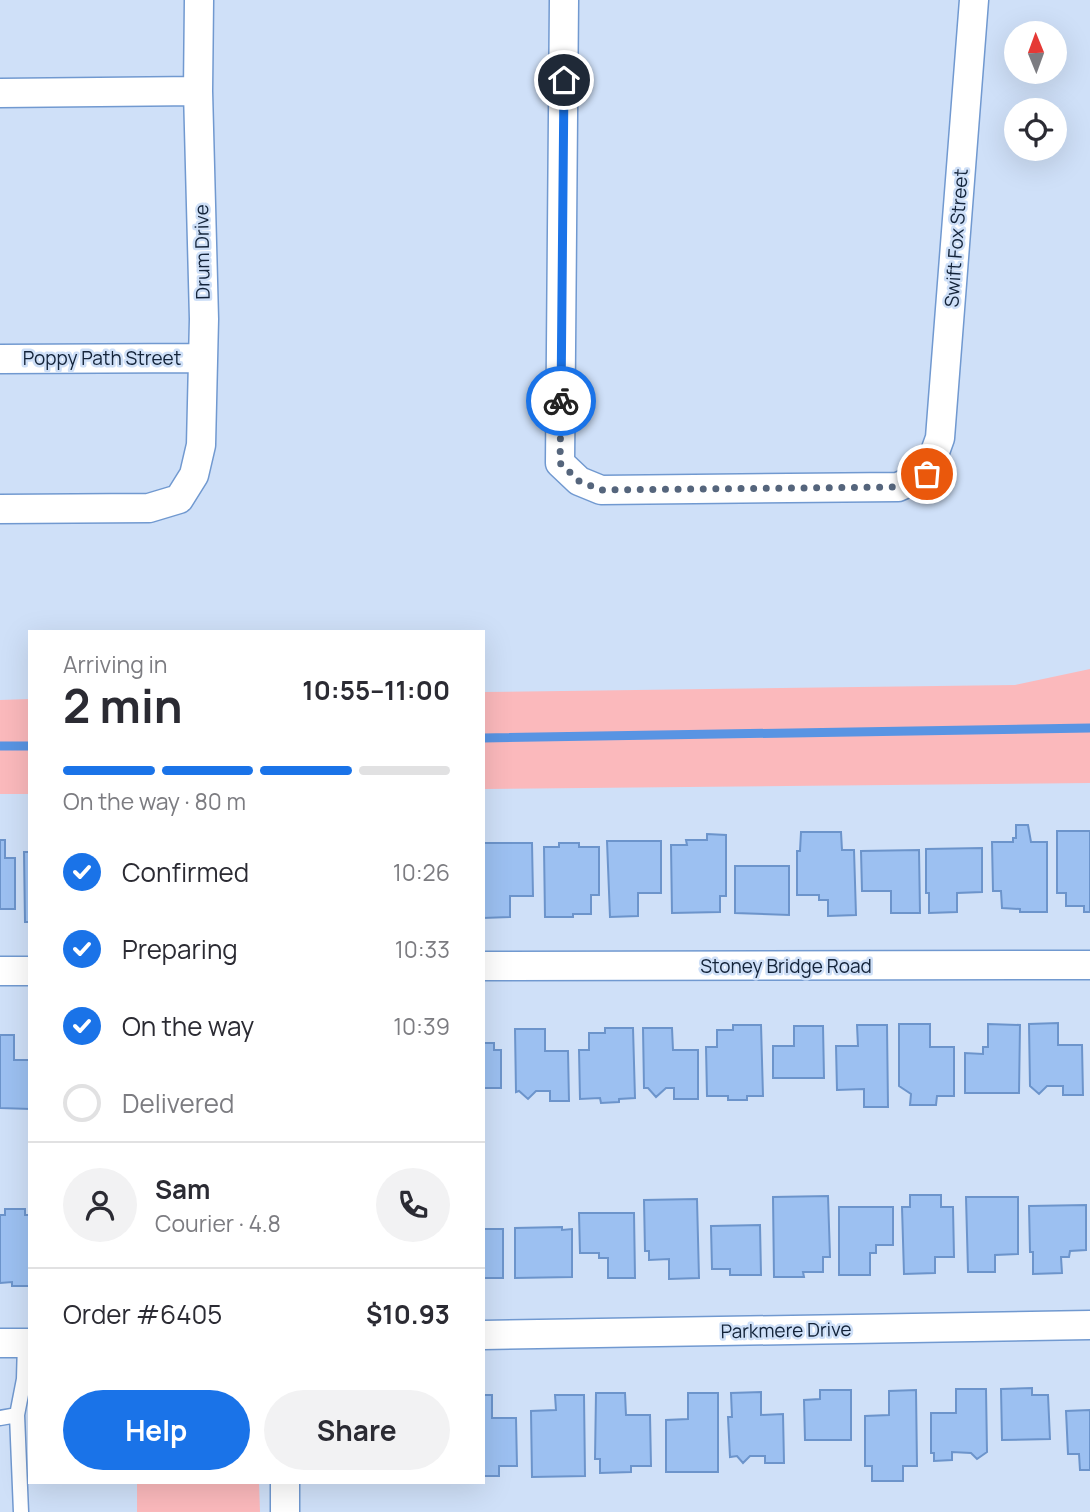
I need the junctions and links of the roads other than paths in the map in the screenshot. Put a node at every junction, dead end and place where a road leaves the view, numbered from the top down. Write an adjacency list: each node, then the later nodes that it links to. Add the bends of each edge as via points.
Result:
1 (199, 0): 4 (street, Drum Drive)
2 (564, 0): 3 (street, Swift Fox Street, via 560,463 579,481 601,490 898,487 927,474 940,438)
3 (974, 0)
4 (198, 91): 5 (street); 6 (street, Drum Drive)
5 (0, 93)
6 (203, 358): 7 (street, Poppy Path Street); 8 (street, Drum Drive, via 201,445 194,475 180,499 149,508)
7 (0, 359)
8 (0, 509)
9 (1090, 965): 10 (street, Stoney Bridge Road)
10 (485, 966)
11 (0, 971): 12 (street)
12 (28, 971)
13 (1090, 1325): 14 (street, Parkmere Drive)
14 (485, 1335)
15 (18, 1343): 16 (lane, via 24,1379)
16 (17, 1415): 17 (lane); 19 (lane)
17 (0, 1418)
18 (285, 1484): 20 (street)
19 (21, 1512)
20 (285, 1512)

